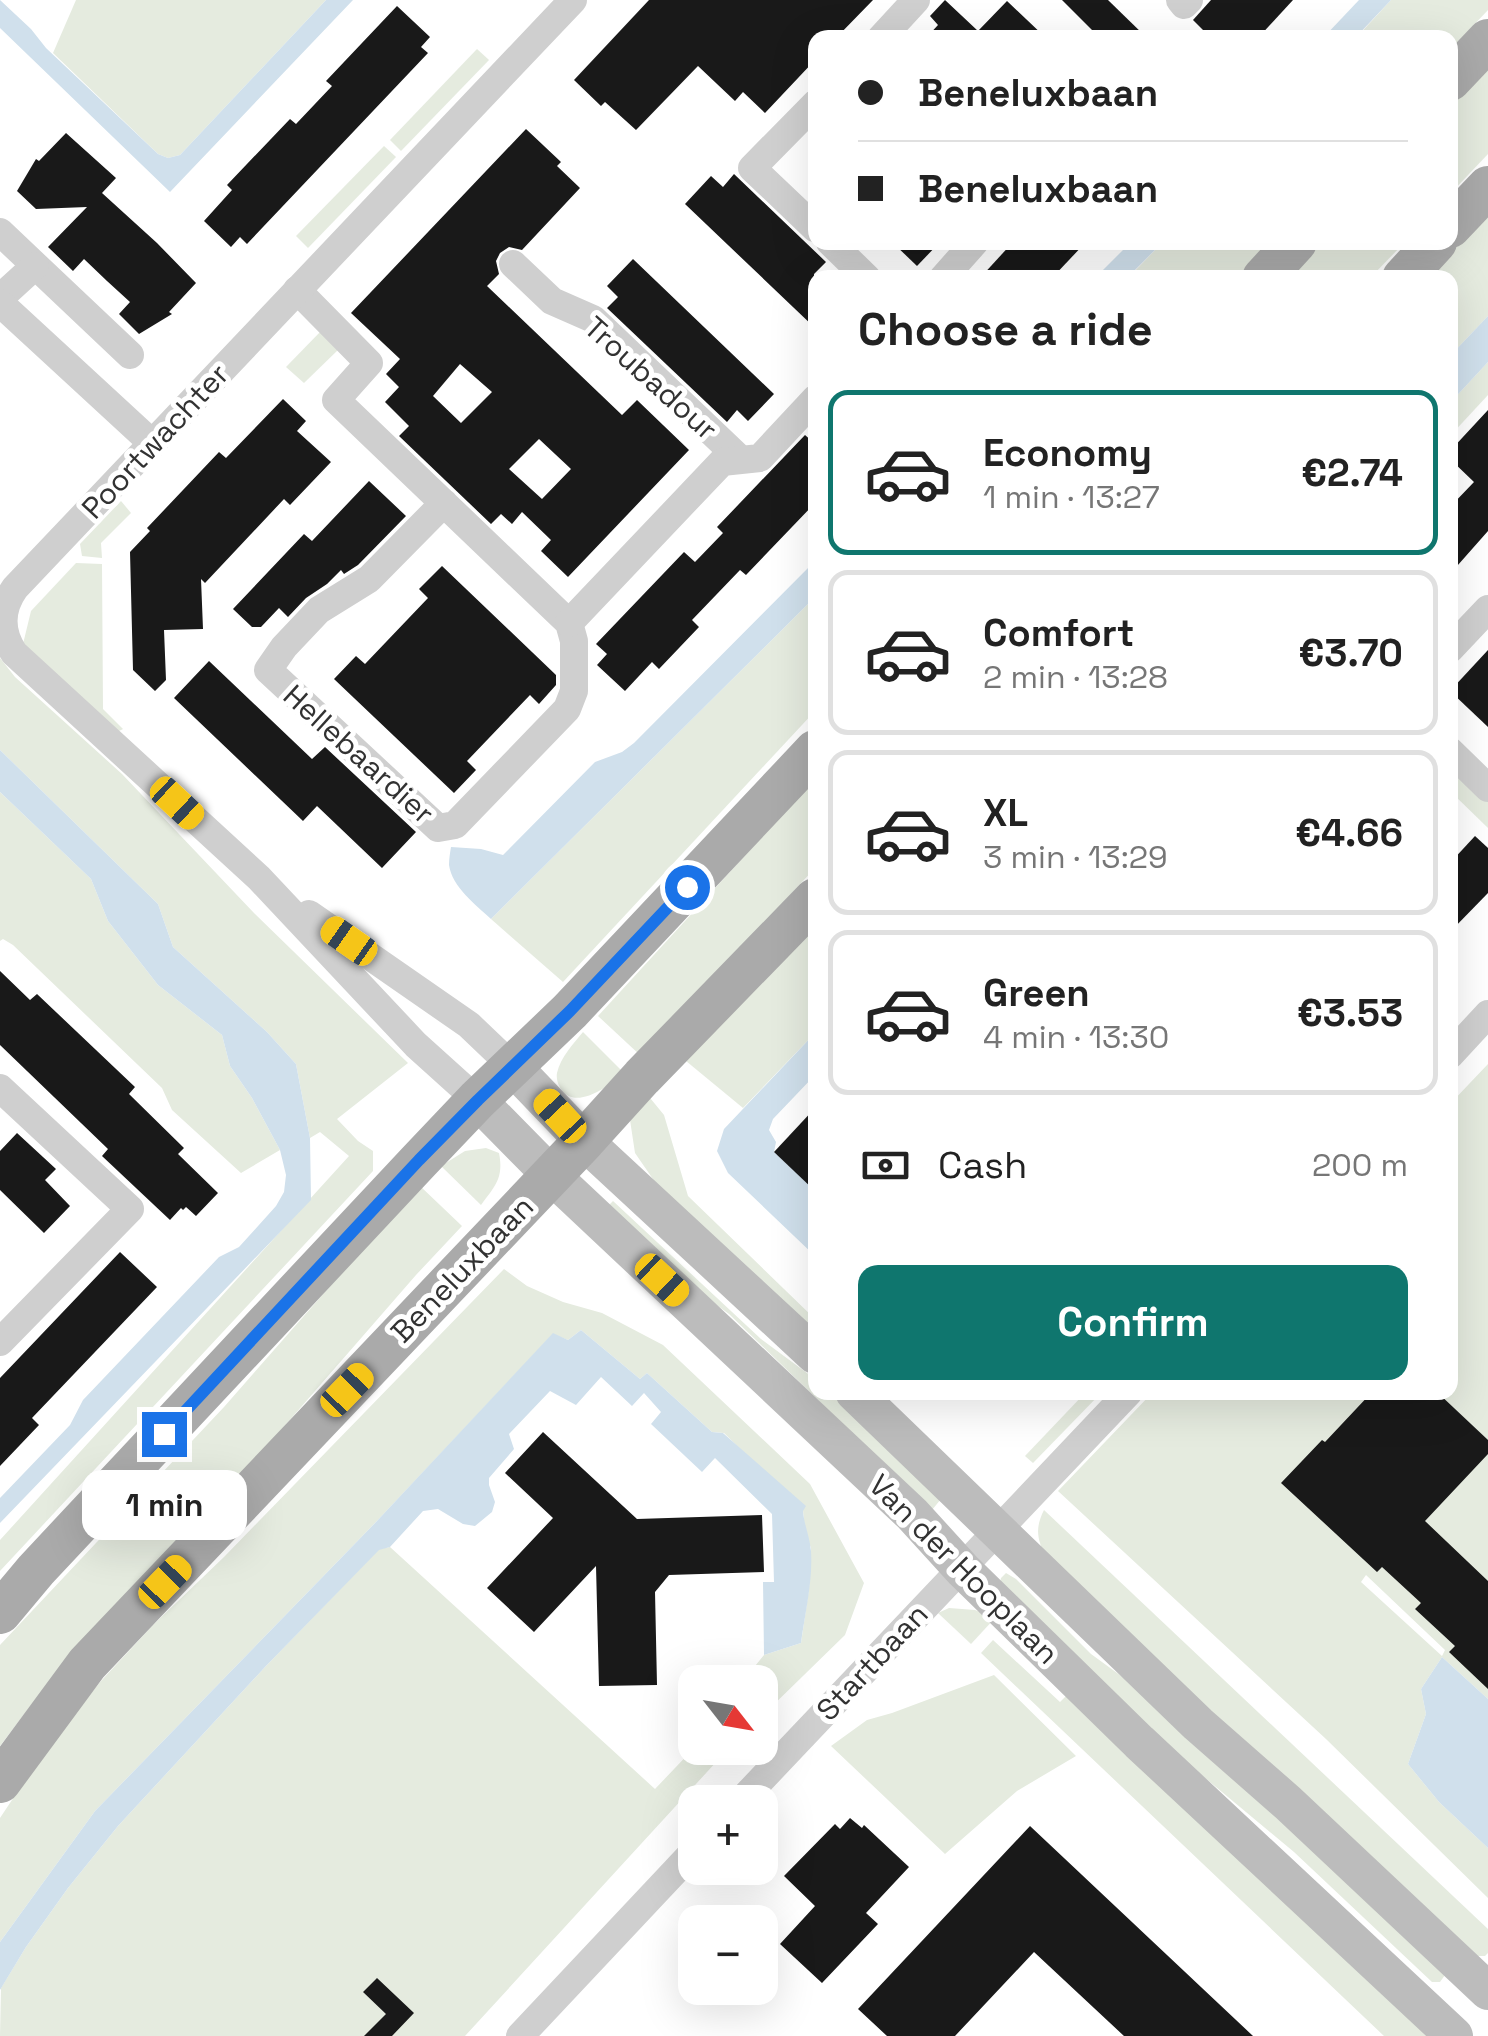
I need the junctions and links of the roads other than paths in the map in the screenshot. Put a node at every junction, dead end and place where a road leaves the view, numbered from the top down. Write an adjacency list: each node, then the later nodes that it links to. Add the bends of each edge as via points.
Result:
1 (572, 0): 23 (street, Poortwachter)
2 (916, 0): 5 (street)
3 (1180, 0): 4 (street)
4 (1189, 0)
5 (888, 30)
6 (1488, 40): 7 (main road)
7 (1458, 72)
8 (808, 111): 11 (street, via 752,168)
9 (1488, 187): 10 (main road)
10 (1458, 219)
11 (808, 221)
12 (0, 232): 18 (street)
13 (838, 250): 19 (street)
14 (968, 250): 20 (street)
15 (1289, 250): 21 (main road)
16 (1428, 250): 22 (main road)
17 (513, 264): 28 (street, Troubadour, via 552,300 593,319)
18 (35, 266): 24 (street); 25 (street)
19 (860, 270)
20 (950, 270)
21 (1270, 270)
22 (1410, 270)
23 (297, 290): 27 (street, Poortwachter); 29 (street, via 369,363 336,400)
24 (0, 301): 27 (street)
25 (130, 355)
26 (808, 407): 28 (street, Troubadour, via 760,458)
27 (153, 444): 36 (street, Poortwachter, via 9,596 4,636 14,653)
28 (740, 459): 31 (street, Troubadour, via 722,462)
29 (444, 502): 31 (street); 31 (street, Hellebaardier, via 369,579 319,610 268,670 438,828 456,826 567,710 574,692)
30 (1488, 608): 32 (street)
31 (569, 623)
32 (1458, 640)
33 (808, 758): 40 (main road)
34 (1458, 759): 35 (street)
35 (1488, 788)
36 (259, 878): 40 (street, Poortwachter, via 469,1025); 42 (street, Poortwachter, via 416,1045)
37 (808, 906): 43 (main road, Beneluxbaan)
38 (1488, 1014): 39 (street)
39 (1458, 1047)
40 (513, 1067): 42 (main road); 43 (street)
41 (0, 1088): 45 (street, via 130,1209)
42 (478, 1100): 44 (street, Van der Hooplaan); 51 (main road)
43 (584, 1142): 44 (main road, Beneluxbaan); 46 (street)
44 (552, 1175): 50 (street, Van der Hooplaan, via 912,1514); 52 (main road, Beneluxbaan, via 87,1664)
45 (0, 1342)
46 (808, 1349)
47 (862, 1400): 49 (street, Van der Hooplaan)
48 (1121, 1400): 49 (street, Startbaan)
49 (998, 1533): 50 (street, Startbaan); 55 (street, Van der Hooplaan)
50 (962, 1570): 53 (street, Startbaan); 57 (street, Van der Hooplaan)
51 (0, 1613)
52 (0, 1782)
53 (756, 1785)
54 (678, 1868): 56 (street)
55 (1488, 1991)
56 (520, 2036)
57 (1454, 2036)

